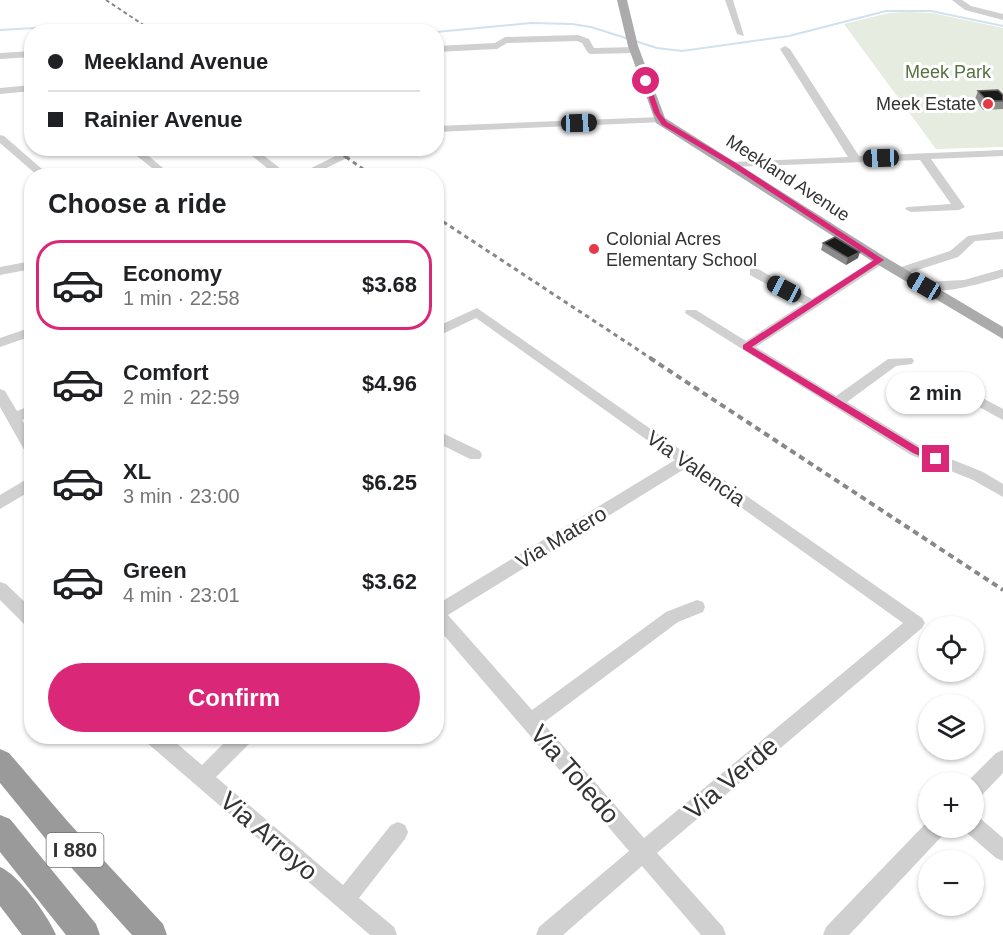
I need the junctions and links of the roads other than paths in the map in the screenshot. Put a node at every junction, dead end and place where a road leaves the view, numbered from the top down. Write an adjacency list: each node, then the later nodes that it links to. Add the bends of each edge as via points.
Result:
1 (621, 0): 6 (main road)
2 (729, 0): 5 (street)
3 (956, 0): 4 (street, via 968,8)
4 (1003, 17)
5 (741, 33)
6 (634, 48): 7 (street, via 591,51 586,41 578,38 505,40 497,46); 13 (main road)
7 (444, 49)
8 (785, 49): 21 (street)
9 (24, 54): 10 (street)
10 (0, 56)
11 (24, 89): 12 (street)
12 (0, 91)
13 (660, 120): 14 (street); 22 (main road, Meekland Avenue)
14 (444, 129)
15 (0, 138): 23 (street)
16 (1003, 153): 20 (street)
17 (142, 156): 24 (street)
18 (258, 156): 25 (street)
19 (344, 156): 26 (street)
20 (923, 156): 21 (street); 27 (street, via 958,207)
21 (855, 159): 22 (street)
22 (734, 165): 29 (main road, Meekland Avenue)
23 (36, 168)
24 (158, 168)
25 (274, 168)
26 (318, 168)
27 (911, 209)
28 (1003, 235): 32 (street, via 972,238 954,254)
29 (880, 260): 32 (main road, Meekland Avenue); 36 (street)
30 (24, 267): 31 (street)
31 (0, 272)
32 (899, 272): 35 (main road, Meekland Avenue)
33 (754, 273): 36 (street)
34 (1003, 273): 35 (street, via 965,284)
35 (924, 286): 40 (main road, Meekland Avenue)
36 (812, 304): 42 (street)
37 (691, 313): 42 (street)
38 (444, 329): 53 (street, Via Valencia, via 477,312)
39 (24, 334): 41 (street)
40 (1003, 334)
41 (0, 343)
42 (746, 347): 46 (street)
43 (907, 361): 46 (street, via 893,362)
44 (0, 394): 49 (street)
45 (977, 400): 48 (street)
46 (837, 402): 55 (street, via 916,451 978,476)
47 (24, 414): 49 (street)
48 (1003, 415)
49 (14, 418): 50 (street)
50 (24, 436)
51 (444, 439): 52 (street)
52 (475, 455)
53 (685, 461): 59 (street, Via Matero); 62 (street, Via Valencia)
54 (24, 487): 56 (street)
55 (1003, 492)
56 (0, 503)
57 (0, 589): 60 (street)
58 (697, 607): 63 (street, via 672,617)
59 (444, 609)
60 (24, 613)
61 (444, 621): 63 (street, Via Toledo)
62 (916, 623): 75 (street, Via Verde)
63 (530, 722): 75 (street, Via Toledo)
64 (162, 744): 68 (street, Via Arroyo)
65 (236, 744): 68 (street)
66 (1003, 759): 69 (street)
67 (0, 762): 80 (highway, I 880)
68 (202, 778): 77 (street, Via Arroyo)
69 (984, 779)
70 (0, 829): 79 (highway, I 880)
71 (398, 832): 77 (street)
72 (984, 835): 74 (street)
73 (926, 838): 84 (street)
74 (1003, 851)
75 (642, 852): 82 (street, Via Verde); 83 (street, Via Toledo)
76 (0, 882): 78 (highway)
77 (344, 900): 81 (street, Via Arroyo)
78 (40, 935)
79 (85, 935)
80 (152, 935)
81 (386, 935)
82 (547, 935)
83 (715, 935)
84 (834, 935)

